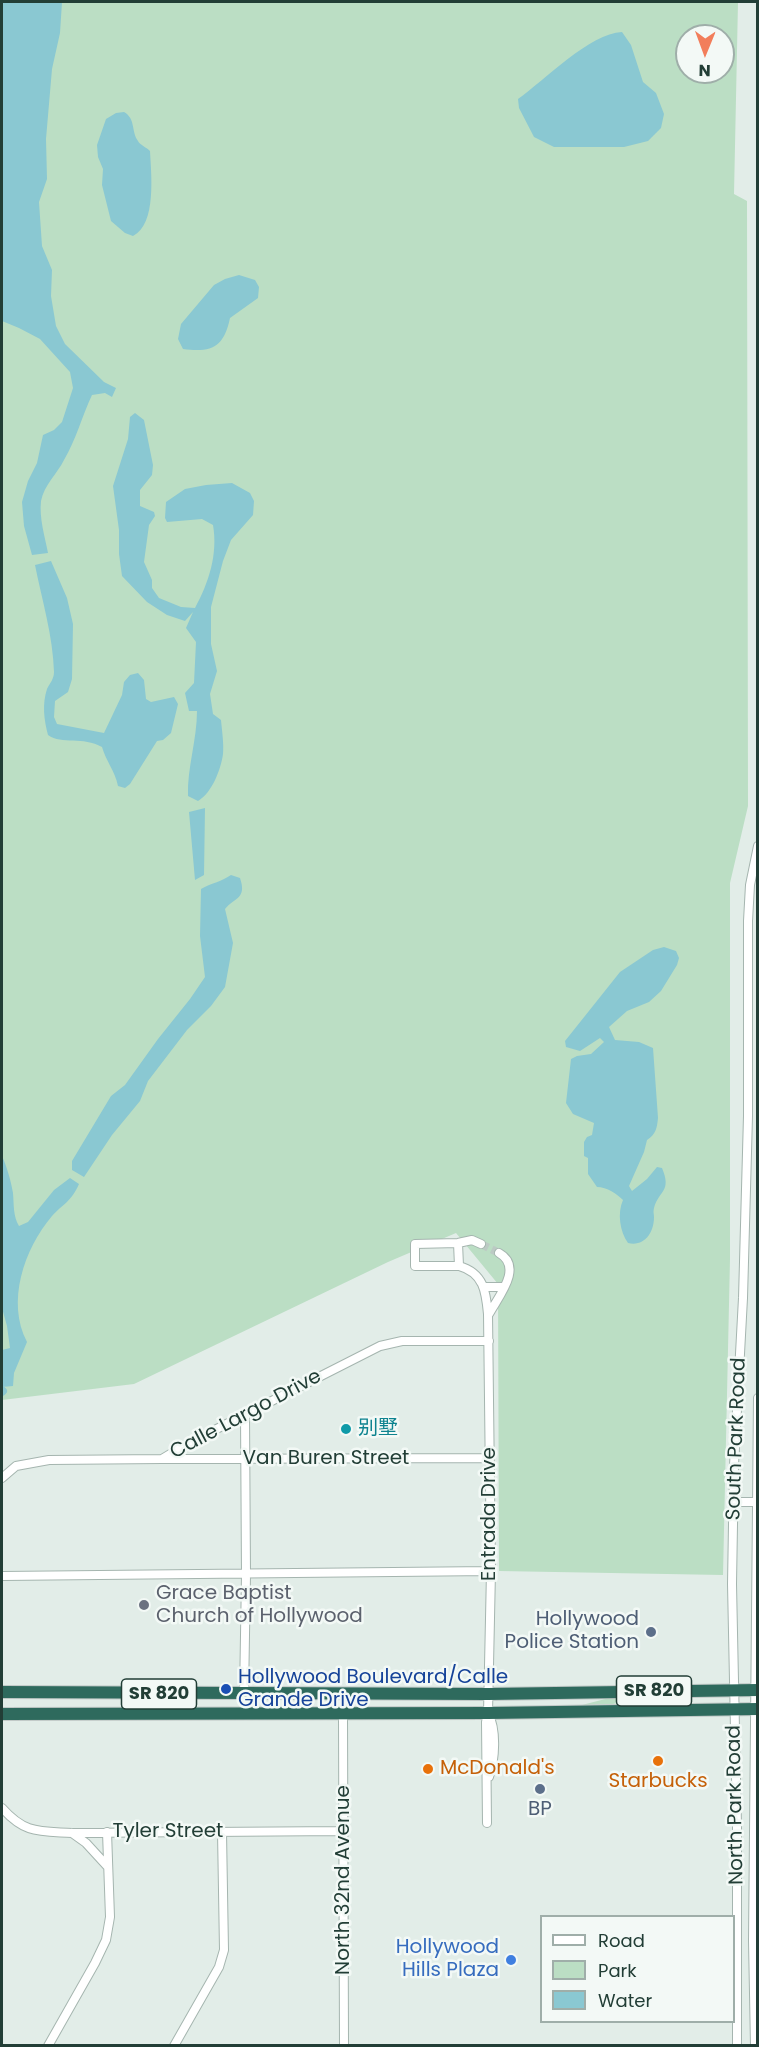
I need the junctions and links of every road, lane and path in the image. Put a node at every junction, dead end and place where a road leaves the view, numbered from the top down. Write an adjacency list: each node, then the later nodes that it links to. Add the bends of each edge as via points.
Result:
1 (758, 846): 2 (street, South Park Road, via 750,885)
2 (753, 990): 17 (street, South Park Road)
3 (458, 1243): 4 (street, via 472,1240); 6 (street); 6 (street, via 415,1244 415,1266)
4 (482, 1244)
5 (499, 1253): 8 (street, via 510,1264 511,1273)
6 (459, 1266): 7 (street, via 468,1268)
7 (485, 1287): 8 (street); 9 (street, Entrada Drive)
8 (504, 1287): 9 (street)
9 (488, 1314): 10 (street, Entrada Drive)
10 (489, 1341): 12 (street, Calle Largo Drive, via 402,1341 380,1346); 13 (street, Entrada Drive)
11 (758, 1398): 18 (street, South Park Road)
12 (245, 1414): 14 (street, Calle Largo Drive); 15 (street)
13 (490, 1458): 15 (street, Van Buren Street); 19 (street, Entrada Drive)
14 (162, 1459): 15 (street, Van Buren Street); 16 (street, Calle Largo Drive, via 49,1460 16,1466)
15 (245, 1460): 20 (street)
16 (2, 1478)
17 (733, 1502): 18 (street); 22 (street, South Park Road)
18 (756, 1502): 23 (street, South Park Road)
19 (491, 1571): 20 (street); 25 (street, Entrada Drive)
20 (246, 1575): 21 (street); 26 (street)
21 (2, 1576)
22 (735, 1690): 23 (highway, SR 820); 25 (highway, SR 820); 28 (street, South Park Road)
23 (756, 1690): 29 (street, South Park Road)
24 (2, 1692): 26 (highway, SR 820)
25 (488, 1694): 27 (highway, SR 820); 32 (street, Entrada Drive)
26 (244, 1695): 27 (highway, SR 820); 30 (highway, via 235,1704)
27 (316, 1695): 31 (highway, via 278,1701)
28 (735, 1709): 29 (highway, SR 820); 32 (highway, SR 820); 45 (street, North Park Road)
29 (756, 1709): 46 (street, North Park Road)
30 (212, 1713): 31 (highway, SR 820); 33 (highway, SR 820)
31 (266, 1713): 34 (highway, SR 820)
32 (488, 1713): 34 (highway, SR 820); 36 (street, Entrada Drive)
33 (2, 1714)
34 (343, 1714): 37 (street, North 32nd Avenue)
35 (2, 1808): 40 (street, Tyler Street, via 21,1826)
36 (487, 1823)
37 (343, 1831): 39 (street, Tyler Street); 44 (street, North 32nd Avenue)
38 (107, 1832): 39 (street, Tyler Street); 40 (street, Tyler Street); 41 (street)
39 (222, 1832): 43 (street, via 224,1950 219,1967)
40 (72, 1833): 41 (street)
41 (108, 1867): 42 (street, via 110,1917 106,1940)
42 (48, 2046)
43 (174, 2046)
44 (344, 2046)
45 (737, 2046)
46 (755, 2046)

